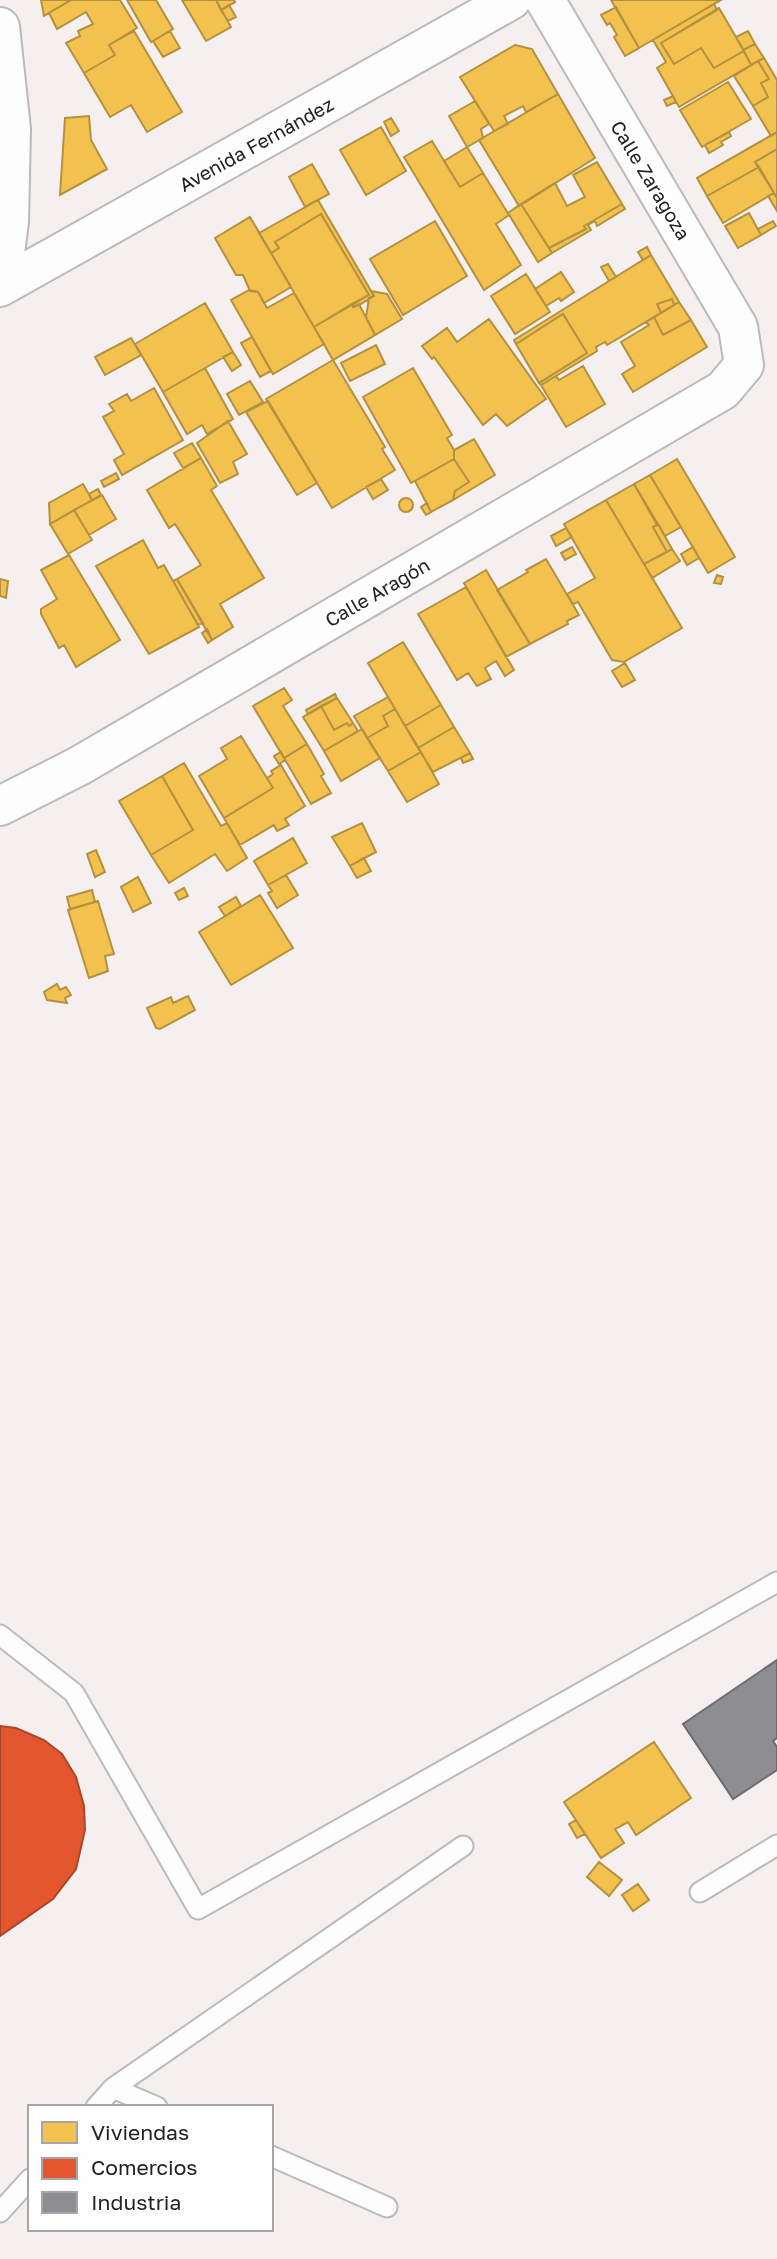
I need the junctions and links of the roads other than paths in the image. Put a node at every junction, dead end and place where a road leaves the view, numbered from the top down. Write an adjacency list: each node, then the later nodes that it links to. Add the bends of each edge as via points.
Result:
1 (511, 0): 4 (street, Avenida Fernández)
2 (545, 0): 5 (street, Calle Zaragoza, via 738,327)
3 (0, 27): 4 (street, via 11,129 9,221)
4 (1, 287)
5 (744, 365): 6 (street, Calle Aragón, via 723,390 79,766)
6 (0, 806)
7 (777, 1581): 8 (lane, via 198,1909 74,1693)
8 (0, 1635)
9 (777, 1845): 11 (lane)
10 (463, 1846): 12 (lane)
11 (700, 1892)
12 (113, 2088): 13 (lane); 14 (lane)
13 (98, 2105)
14 (152, 2105)
15 (273, 2157): 17 (lane)
16 (28, 2181): 18 (lane)
17 (387, 2207)
18 (0, 2212)

